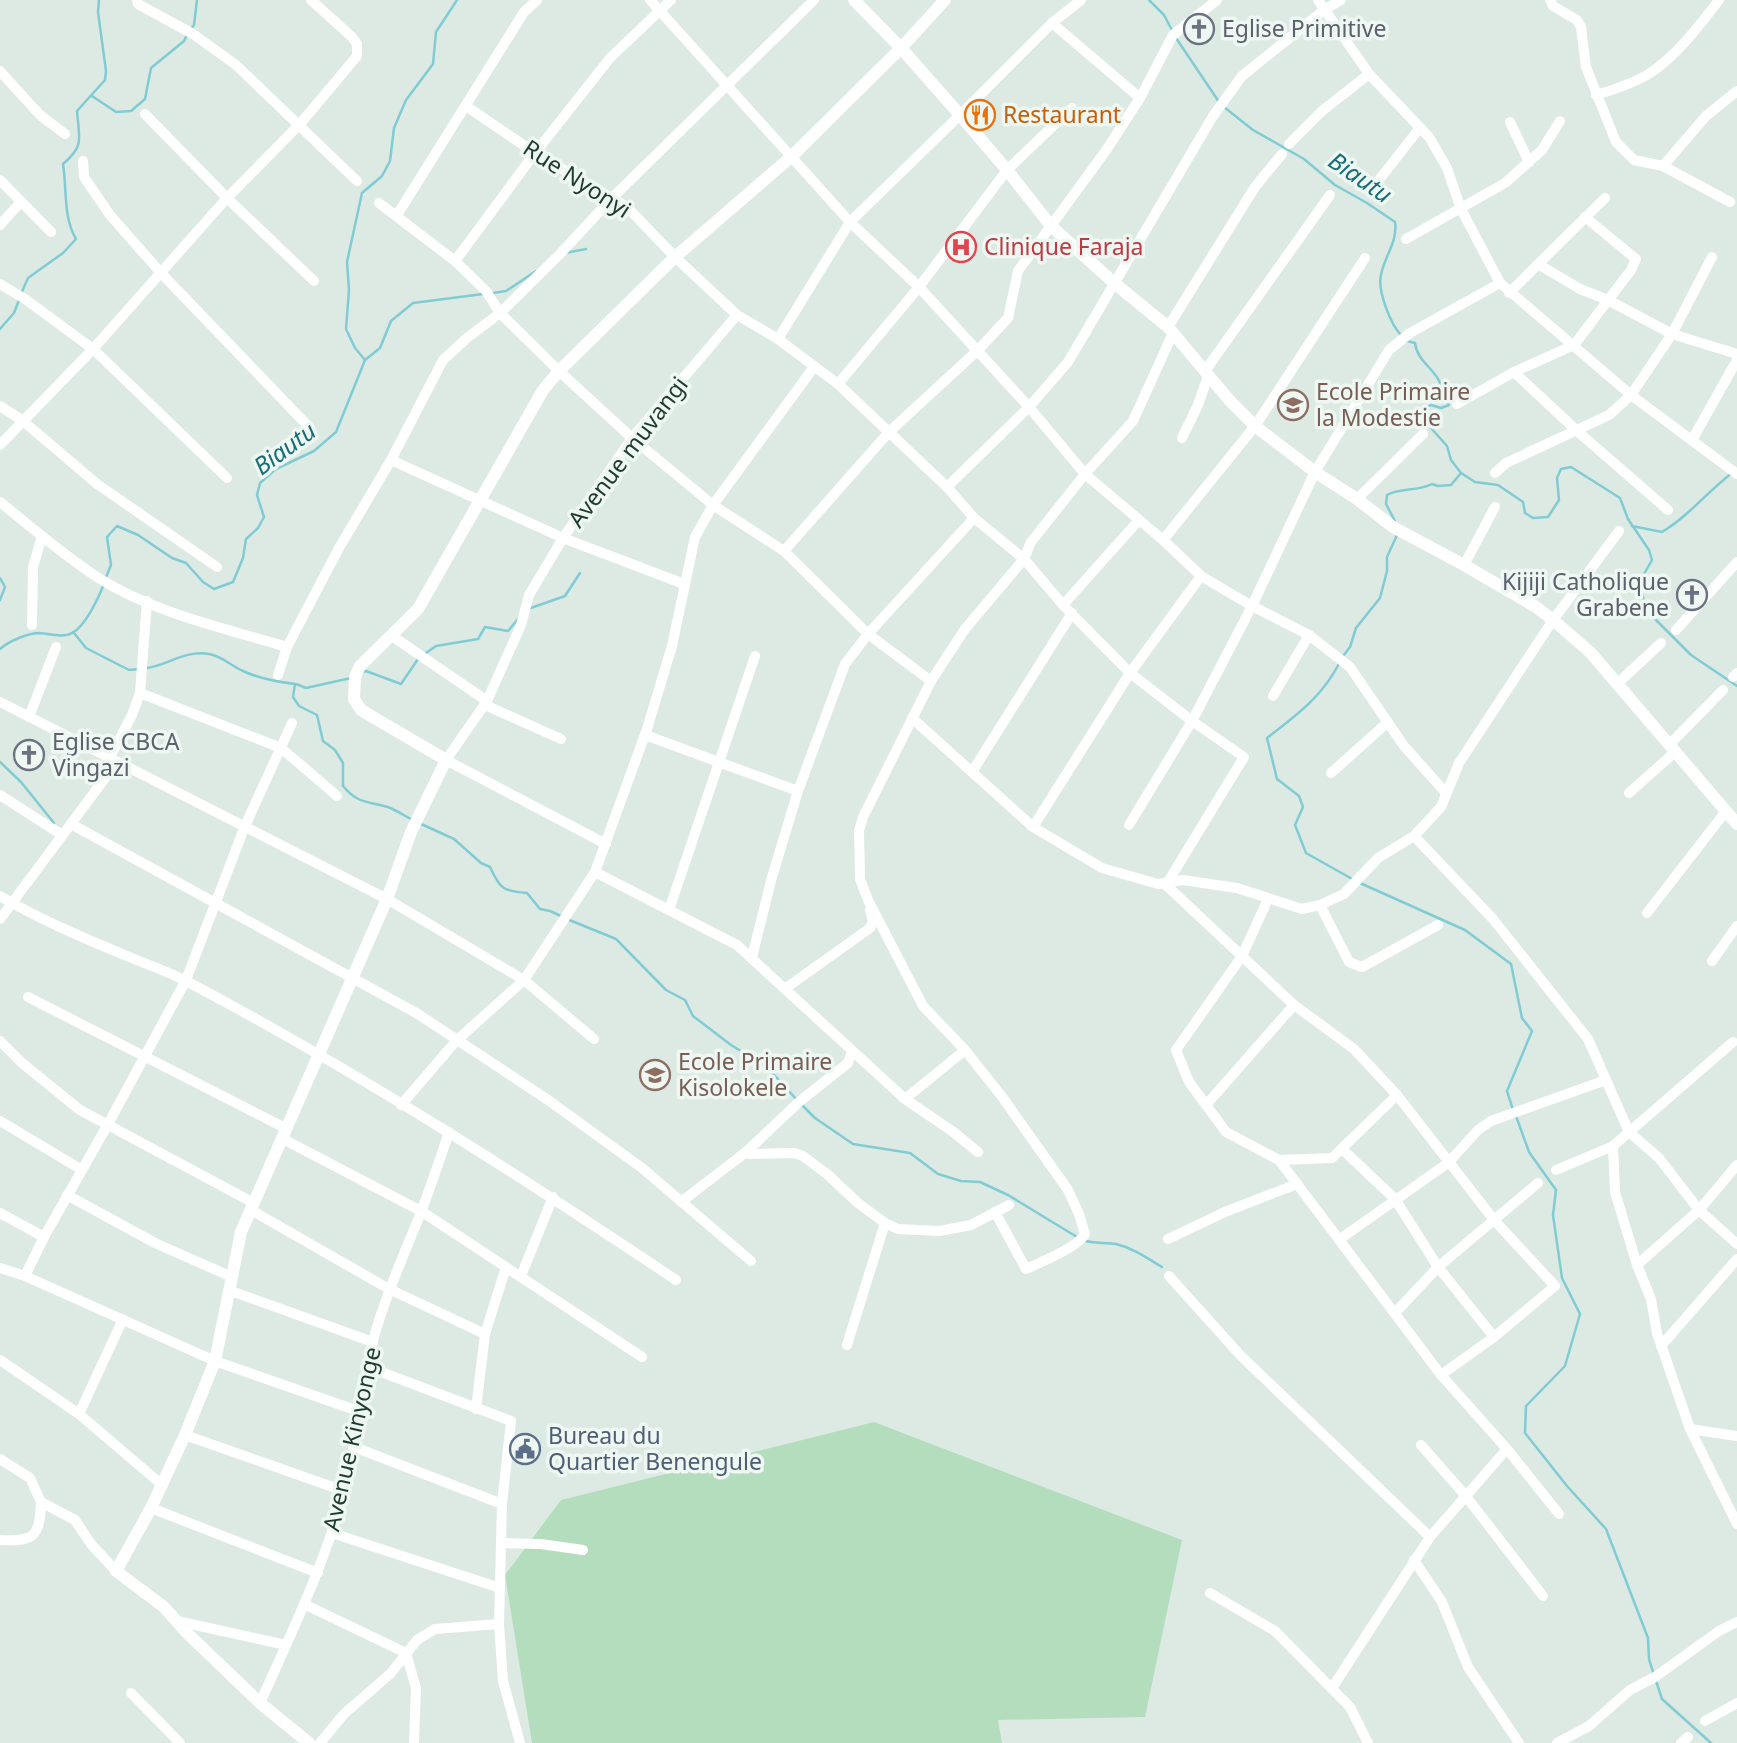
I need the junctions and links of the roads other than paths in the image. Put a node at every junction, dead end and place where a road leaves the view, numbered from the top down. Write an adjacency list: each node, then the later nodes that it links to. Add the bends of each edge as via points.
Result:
1 (137, 0): 31 (street, via 236,65)
2 (311, 0): 31 (street, via 352,37 358,50)
3 (537, 0): 25 (street, via 524,12)
4 (649, 0): 15 (street)
5 (671, 0): 15 (street)
6 (814, 0): 21 (street)
7 (854, 0): 18 (street)
8 (944, 0): 18 (street)
9 (1217, 0): 24 (street, via 1176,32)
10 (1318, 0): 16 (street)
11 (1341, 0): 16 (street)
12 (1550, 0): 23 (street, via 1581,27 1586,67)
13 (1719, 0): 23 (street, via 1649,74)
14 (1075, 1): 17 (street)
15 (660, 10): 21 (street); 34 (street, via 610,58)
16 (1324, 10): 20 (street); 65 (street, via 1242,76)
17 (1052, 23): 24 (street); 28 (street)
18 (901, 48): 28 (street); 35 (street)
19 (0, 71): 33 (street, via 40,115)
20 (1369, 74): 32 (street); 73 (street, via 1322,111 1255,187)
21 (727, 85): 35 (street); 46 (street)
22 (1737, 91): 38 (street, via 1706,116)
23 (1596, 95): 38 (street, via 1616,142 1634,160)
24 (1140, 98): 55 (street)
25 (466, 106): 34 (street, Rue Nyonyi); 51 (street)
26 (1072, 108): 39 (street)
27 (145, 114): 44 (street)
28 (960, 116): 39 (street); 53 (street)
29 (1560, 121): 37 (street)
30 (1510, 122): 37 (street)
31 (300, 124): 41 (street); 44 (street)
32 (1419, 129): 42 (street); 50 (street, via 1447,168)
33 (65, 134)
34 (535, 153): 46 (street, Rue Nyonyi); 61 (street)
35 (791, 157): 53 (street); 58 (street)
36 (83, 161): 63 (street, via 84,177 110,215)
37 (1529, 162): 50 (street, via 1505,183)
38 (1663, 166): 47 (street)
39 (1007, 170): 55 (street); 68 (street)
40 (0, 180): 48 (street)
41 (357, 181)
42 (1371, 190)
43 (1330, 195): 84 (street)
44 (227, 198): 63 (street); 64 (street)
45 (1605, 198): 52 (street)
46 (611, 199): 58 (street, Rue Nyonyi, via 627,207); 71 (street)
47 (1730, 202)
48 (20, 203): 54 (street); 56 (street)
49 (379, 203): 51 (street)
50 (1461, 209): 57 (street); 66 (street)
51 (397, 215): 61 (street)
52 (1586, 217): 62 (street); 70 (street, via 1636,259)
53 (850, 222): 68 (street); 75 (street)
54 (0, 225)
55 (1051, 226): 65 (street); 78 (street, via 1018,271 1008,318)
56 (51, 232)
57 (1406, 239)
58 (675, 257): 72 (street, Rue Nyonyi); 82 (street)
59 (1712, 257): 74 (street)
60 (1365, 258): 91 (street)
61 (455, 261): 71 (street)
62 (1538, 264): 69 (street); 70 (street)
63 (161, 273): 77 (street); 92 (street)
64 (314, 281)
65 (1113, 282): 73 (street); 89 (street, via 1068,362)
66 (1500, 283): 69 (street); 101 (street, via 1410,333 1389,350)
67 (0, 284): 77 (street)
68 (919, 287): 78 (street); 85 (street)
69 (1509, 293): 76 (street)
70 (1608, 300): 74 (street); 76 (street)
71 (500, 313): 82 (street); 100 (street, via 443,360)
72 (737, 315): 75 (street, Rue Nyonyi); 97 (street, Avenue muvangi)
73 (1170, 330): 84 (street); 104 (street, via 1133,421)
74 (1672, 334): 79 (street); 86 (street)
75 (778, 339): 81 (street, Rue Nyonyi)
76 (1574, 345): 83 (street); 86 (street)
77 (93, 349): 90 (street); 105 (street)
78 (978, 351): 89 (street); 94 (street)
79 (1737, 354)
80 (1737, 360): 98 (street)
81 (814, 366): 85 (street, Rue Nyonyi); 110 (street)
82 (559, 371): 97 (street); 107 (street)
83 (1514, 372): 87 (street); 93 (street)
84 (1207, 373): 91 (street); 96 (street)
85 (838, 384): 94 (street, Rue Nyonyi)
86 (1631, 395): 93 (street, via 1609,415); 98 (street)
87 (1457, 404)
88 (0, 406): 90 (street)
89 (1029, 407): 104 (street); 106 (street)
90 (23, 421): 99 (street); 123 (street, via 97,484)
91 (1255, 426): 101 (street); 118 (street)
92 (310, 428)
93 (1576, 430): 103 (street, via 1506,463); 112 (street)
94 (889, 432): 106 (street, Rue Nyonyi); 119 (street)
95 (1423, 434): 108 (street)
96 (1182, 438)
97 (632, 439): 110 (street); 117 (street, Avenue muvangi)
98 (1692, 440): 102 (street)
99 (0, 445)
100 (391, 460): 107 (street); 137 (street)
101 (1315, 472): 108 (street); 127 (street)
102 (1734, 472)
103 (1495, 473)
104 (1085, 474): 114 (street); 120 (street, via 1031,542)
105 (227, 478)
106 (947, 487): 113 (street, Rue Nyonyi)
107 (479, 499): 117 (street); 134 (street, via 418,609)
108 (1357, 499): 122 (street, via 1399,530)
109 (0, 502): 116 (street)
110 (713, 505): 119 (street); 125 (street, via 695,537)
111 (1495, 507): 122 (street)
112 (1668, 510)
113 (974, 518): 120 (street, Rue Nyonyi); 132 (street)
114 (1139, 520): 118 (street); 128 (street)
115 (1619, 531): 129 (street)
116 (42, 536): 126 (street, via 96,577); 130 (street, via 33,567)
117 (563, 538): 125 (street); 147 (street, Avenue muvangi, via 529,595 521,625)
118 (1163, 540): 124 (street)
119 (784, 551): 132 (street)
120 (1024, 559): 128 (street, Rue Nyonyi); 141 (street, via 965,629)
121 (1737, 562): 131 (street)
122 (1464, 565): 129 (street)
123 (217, 567)
124 (1201, 576): 127 (street); 139 (street)
125 (684, 584): 153 (street)
126 (147, 601): 137 (street); 144 (street)
127 (1252, 606): 133 (street); 150 (street)
128 (1068, 609): 139 (street, Rue Nyonyi); 160 (street)
129 (1553, 620): 142 (street); 163 (street, via 1459,764)
130 (32, 625)
131 (1676, 630)
132 (868, 634): 141 (street); 162 (street, via 845,664)
133 (1309, 635): 145 (street); 151 (street, via 1350,667)
134 (392, 636): 147 (street); 157 (street, via 360,666 354,699 361,710)
135 (1661, 643): 142 (street)
136 (56, 647): 148 (street)
137 (287, 647): 140 (street)
138 (755, 656): 159 (street)
139 (1130, 673): 150 (street, Rue Nyonyi); 172 (street)
140 (278, 675)
141 (931, 681): 149 (street)
142 (1618, 683): 156 (street)
143 (1723, 690): 156 (street)
144 (140, 693): 155 (street); 158 (street)
145 (1273, 696)
146 (0, 702): 148 (street)
147 (486, 703): 154 (street); 157 (street, Avenue muvangi)
148 (29, 717): 158 (street)
149 (912, 718): 160 (street); 181 (street, via 859,831 860,879)
150 (1192, 721): 170 (street); 177 (street, Rue Nyonyi, via 1244,757)
151 (1388, 722): 161 (street); 163 (street)
152 (292, 723): 155 (street)
153 (645, 734): 159 (street); 175 (street)
154 (561, 739)
155 (281, 748): 166 (street); 171 (street)
156 (1672, 748): 164 (street); 167 (street)
157 (446, 760): 175 (street); 180 (street, via 416,822)
158 (113, 761): 168 (street); 171 (street)
159 (719, 763): 162 (street); 185 (street)
160 (972, 772): 172 (street)
161 (1331, 773)
162 (798, 791): 191 (street)
163 (1446, 793): 174 (street, via 1441,807)
164 (1629, 793)
165 (0, 795): 173 (street)
166 (337, 796)
167 (1726, 811): 169 (street); 186 (street)
168 (71, 824): 173 (street); 182 (street)
169 (1737, 824)
170 (1129, 825)
171 (244, 826): 180 (street); 182 (street)
172 (1033, 827): 177 (street, via 1102,867)
173 (62, 835): 183 (street)
174 (1414, 836): 184 (street, via 1378,858 1344,894); 207 (street, via 1493,919 1567,1010 1588,1039)
175 (606, 844): 176 (street)
176 (595, 872): 185 (street); 195 (street)
177 (1166, 884): 179 (street, via 1203,882); 190 (street)
178 (0, 896): 183 (street)
179 (1268, 899): 184 (street, via 1302,909); 190 (street)
180 (387, 900): 193 (street); 195 (street)
181 (868, 901): 196 (street, via 870,928); 203 (street, via 923,1006)
182 (217, 902): 193 (street); 194 (street)
183 (12, 903): 187 (street); 194 (street)
184 (1320, 905): 188 (street, via 1349,962 1362,967)
185 (670, 910): 191 (street)
186 (1647, 913)
187 (0, 919)
188 (1438, 925)
189 (1737, 926): 192 (street)
190 (1242, 956): 198 (street); 211 (street, via 1176,1050 1189,1082)
191 (752, 957): 196 (street)
192 (1712, 961)
193 (354, 978): 201 (street); 206 (street)
194 (186, 980): 205 (street); 206 (street)
195 (524, 980): 199 (street); 201 (street)
196 (786, 988): 204 (street)
197 (28, 997): 205 (street)
198 (1293, 1005): 208 (street, via 1354,1049); 211 (street)
199 (594, 1039)
200 (0, 1041): 213 (street, via 80,1110)
201 (456, 1041): 210 (street); 231 (street, via 548,1100)
202 (1733, 1042): 215 (street)
203 (965, 1050): 209 (street); 236 (street, via 1068,1191 1084,1234 1082,1240 1026,1269)
204 (852, 1051): 209 (street); 219 (street, via 848,1063)
205 (146, 1056): 213 (street); 216 (street)
206 (320, 1056): 210 (street); 216 (street)
207 (1606, 1080): 215 (street); 222 (street, via 1491,1121)
208 (1397, 1095): 218 (street); 222 (street)
209 (905, 1099): 220 (street)
210 (401, 1105): 214 (street)
211 (1206, 1105): 221 (street, via 1226,1132)
212 (0, 1121): 224 (street)
213 (107, 1126): 224 (street); 233 (street)
214 (449, 1132): 229 (street); 235 (street, Avenue Kinyonge)
215 (1629, 1132): 217 (street); 234 (street, via 1659,1158)
216 (283, 1133): 233 (street); 235 (street)
217 (1613, 1146): 225 (street); 246 (street, via 1615,1192)
218 (1342, 1149): 221 (street, via 1332,1158); 230 (street)
219 (746, 1152): 231 (street); 239 (street, via 803,1156)
220 (978, 1152)
221 (1279, 1160): 227 (street)
222 (1448, 1163): 230 (street); 238 (street)
223 (1737, 1165): 234 (street)
224 (82, 1170): 228 (street)
225 (1556, 1170)
226 (1538, 1183): 238 (street)
227 (1297, 1184): 241 (street); 242 (street)
228 (68, 1195): 240 (street); 253 (street, via 155,1243)
229 (553, 1197): 251 (street); 254 (street)
230 (1395, 1199): 242 (street); 248 (street)
231 (681, 1202): 245 (street)
232 (1009, 1205): 236 (street)
233 (253, 1206): 253 (street, via 241,1232); 255 (street)
234 (1699, 1210): 243 (street); 246 (street)
235 (421, 1211): 247 (street); 255 (street, Avenue Kinyonge)
236 (995, 1212): 239 (street, via 971,1225 940,1231 898,1229)
237 (0, 1213): 240 (street)
238 (1494, 1220): 248 (street); 260 (street, via 1555,1286)
239 (885, 1223): 262 (street)
240 (44, 1237): 250 (street)
241 (1168, 1239)
242 (1340, 1239): 257 (street)
243 (1737, 1244)
244 (1737, 1259): 263 (street)
245 (751, 1261)
246 (1637, 1265): 263 (street, via 1651,1299)
247 (506, 1267): 251 (street); 259 (street)
248 (1438, 1267): 257 (street); 260 (street)
249 (0, 1268): 250 (street)
250 (25, 1276): 258 (street)
251 (521, 1276): 264 (street)
252 (1169, 1276): 288 (street, via 1241,1356)
253 (232, 1277): 256 (street)
254 (676, 1280)
255 (389, 1289): 259 (street); 261 (street, Avenue Kinyonge)
256 (231, 1291): 261 (street); 266 (street)
257 (1395, 1313): 268 (street)
258 (124, 1319): 266 (street); 271 (street)
259 (485, 1334): 269 (street)
260 (1494, 1337): 268 (street)
261 (373, 1342): 267 (street, Avenue Kinyonge)
262 (847, 1345)
263 (1661, 1346): 272 (street)
264 (642, 1357)
265 (0, 1360): 271 (street)
266 (215, 1361): 270 (street); 273 (street)
267 (368, 1367): 269 (street); 270 (street, Avenue Kinyonge)
268 (1441, 1375): 277 (street)
269 (477, 1409): 283 (street, via 511,1421)
270 (358, 1411): 276 (street, Avenue Kinyonge)
271 (79, 1414): 279 (street)
272 (1690, 1429): 274 (street); 286 (street)
273 (185, 1435): 279 (street); 280 (street)
274 (1737, 1436)
275 (1421, 1445): 281 (street)
276 (354, 1447): 280 (street, Avenue Kinyonge); 283 (street)
277 (1507, 1449): 281 (street); 285 (street)
278 (0, 1459): 282 (street, via 30,1478)
279 (161, 1484): 284 (street)
280 (344, 1491): 287 (street, Avenue Kinyonge)
281 (1465, 1495): 288 (street); 297 (street)
282 (41, 1502): 289 (street, via 41,1520 32,1536 23,1541); 293 (street, via 75,1520)
283 (502, 1504): 290 (street)
284 (151, 1508): 293 (street); 294 (street)
285 (1559, 1514)
286 (1737, 1524)
287 (332, 1533): 294 (street, Avenue Kinyonge); 295 (street)
288 (1430, 1537): 292 (street)
289 (0, 1540)
290 (501, 1543): 291 (street); 295 (street)
291 (583, 1550)
292 (1414, 1560): 304 (street); 315 (street, via 1442,1602 1468,1667)
293 (117, 1571): 299 (street)
294 (318, 1573): 298 (street, Avenue Kinyonge)
295 (500, 1588): 301 (street)
296 (1210, 1593): 304 (street, via 1275,1631)
297 (1543, 1596)
298 (306, 1605): 302 (street, Avenue Kinyonge); 303 (street)
299 (177, 1622): 302 (street); 306 (street)
300 (1737, 1622): 316 (street, via 1630,1690 1589,1726)
301 (499, 1624): 303 (street, via 435,1629); 313 (street, via 503,1681)
302 (286, 1645): 306 (street, Avenue Kinyonge)
303 (406, 1653): 311 (street); 312 (street, via 416,1688)
304 (1332, 1688): 314 (street, via 1350,1707)
305 (131, 1693): 309 (street)
306 (260, 1703): 310 (street)
307 (1737, 1703): 308 (street)
308 (1705, 1721)
309 (180, 1743)
310 (309, 1743)
311 (320, 1743)
312 (414, 1743)
313 (520, 1743)
314 (1368, 1743)
315 (1519, 1743)
316 (1557, 1743)

